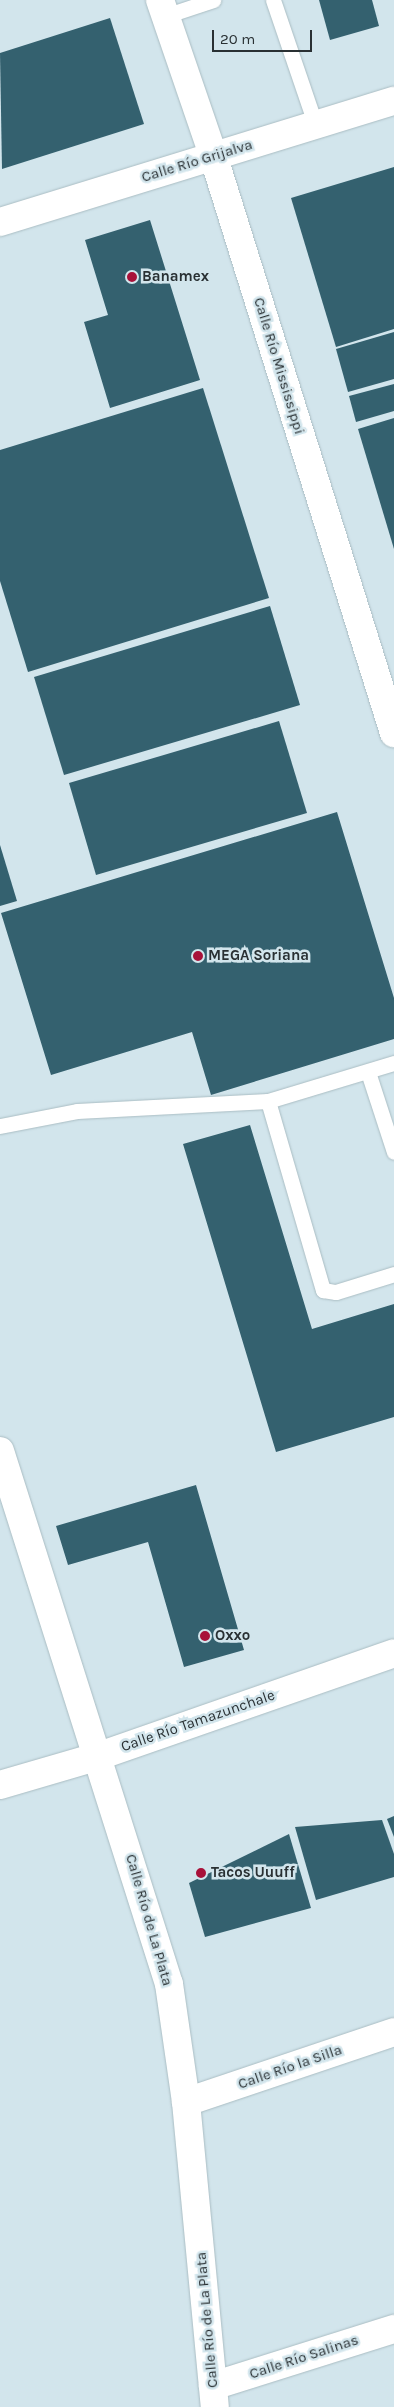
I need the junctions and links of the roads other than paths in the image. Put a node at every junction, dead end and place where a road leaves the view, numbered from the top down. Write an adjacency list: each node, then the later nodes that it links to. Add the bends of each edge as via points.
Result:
1 (213, 0): 3 (lane)
2 (273, 0): 5 (lane)
3 (162, 8): 6 (street, Calle Río Mississippi)
4 (394, 101): 5 (street, Calle Río Grijalva)
5 (316, 126): 6 (street, Calle Río Grijalva)
6 (213, 155): 7 (street, Calle Río Grijalva); 8 (street, Calle Río Mississippi)
7 (0, 222)
8 (394, 733)
9 (394, 1063): 10 (lane)
10 (368, 1072): 11 (lane); 13 (lane)
11 (268, 1101): 12 (lane, via 78,1111); 14 (lane, via 324,1290 336,1292)
12 (1, 1121)
13 (394, 1152)
14 (394, 1274)
15 (0, 1451): 17 (street, Calle Río de La Plata)
16 (394, 1653): 17 (street, Calle Río Tamazunchale)
17 (99, 1756): 18 (street, Calle Río Tamazunchale); 20 (street, Calle Río de La Plata, via 162,1952)
18 (0, 1785)
19 (394, 2032): 20 (street, Calle Río la Silla)
20 (186, 2102): 22 (street, Calle Río de La Plata)
21 (394, 2328): 22 (street, Calle Río Salinas)
22 (214, 2397)

